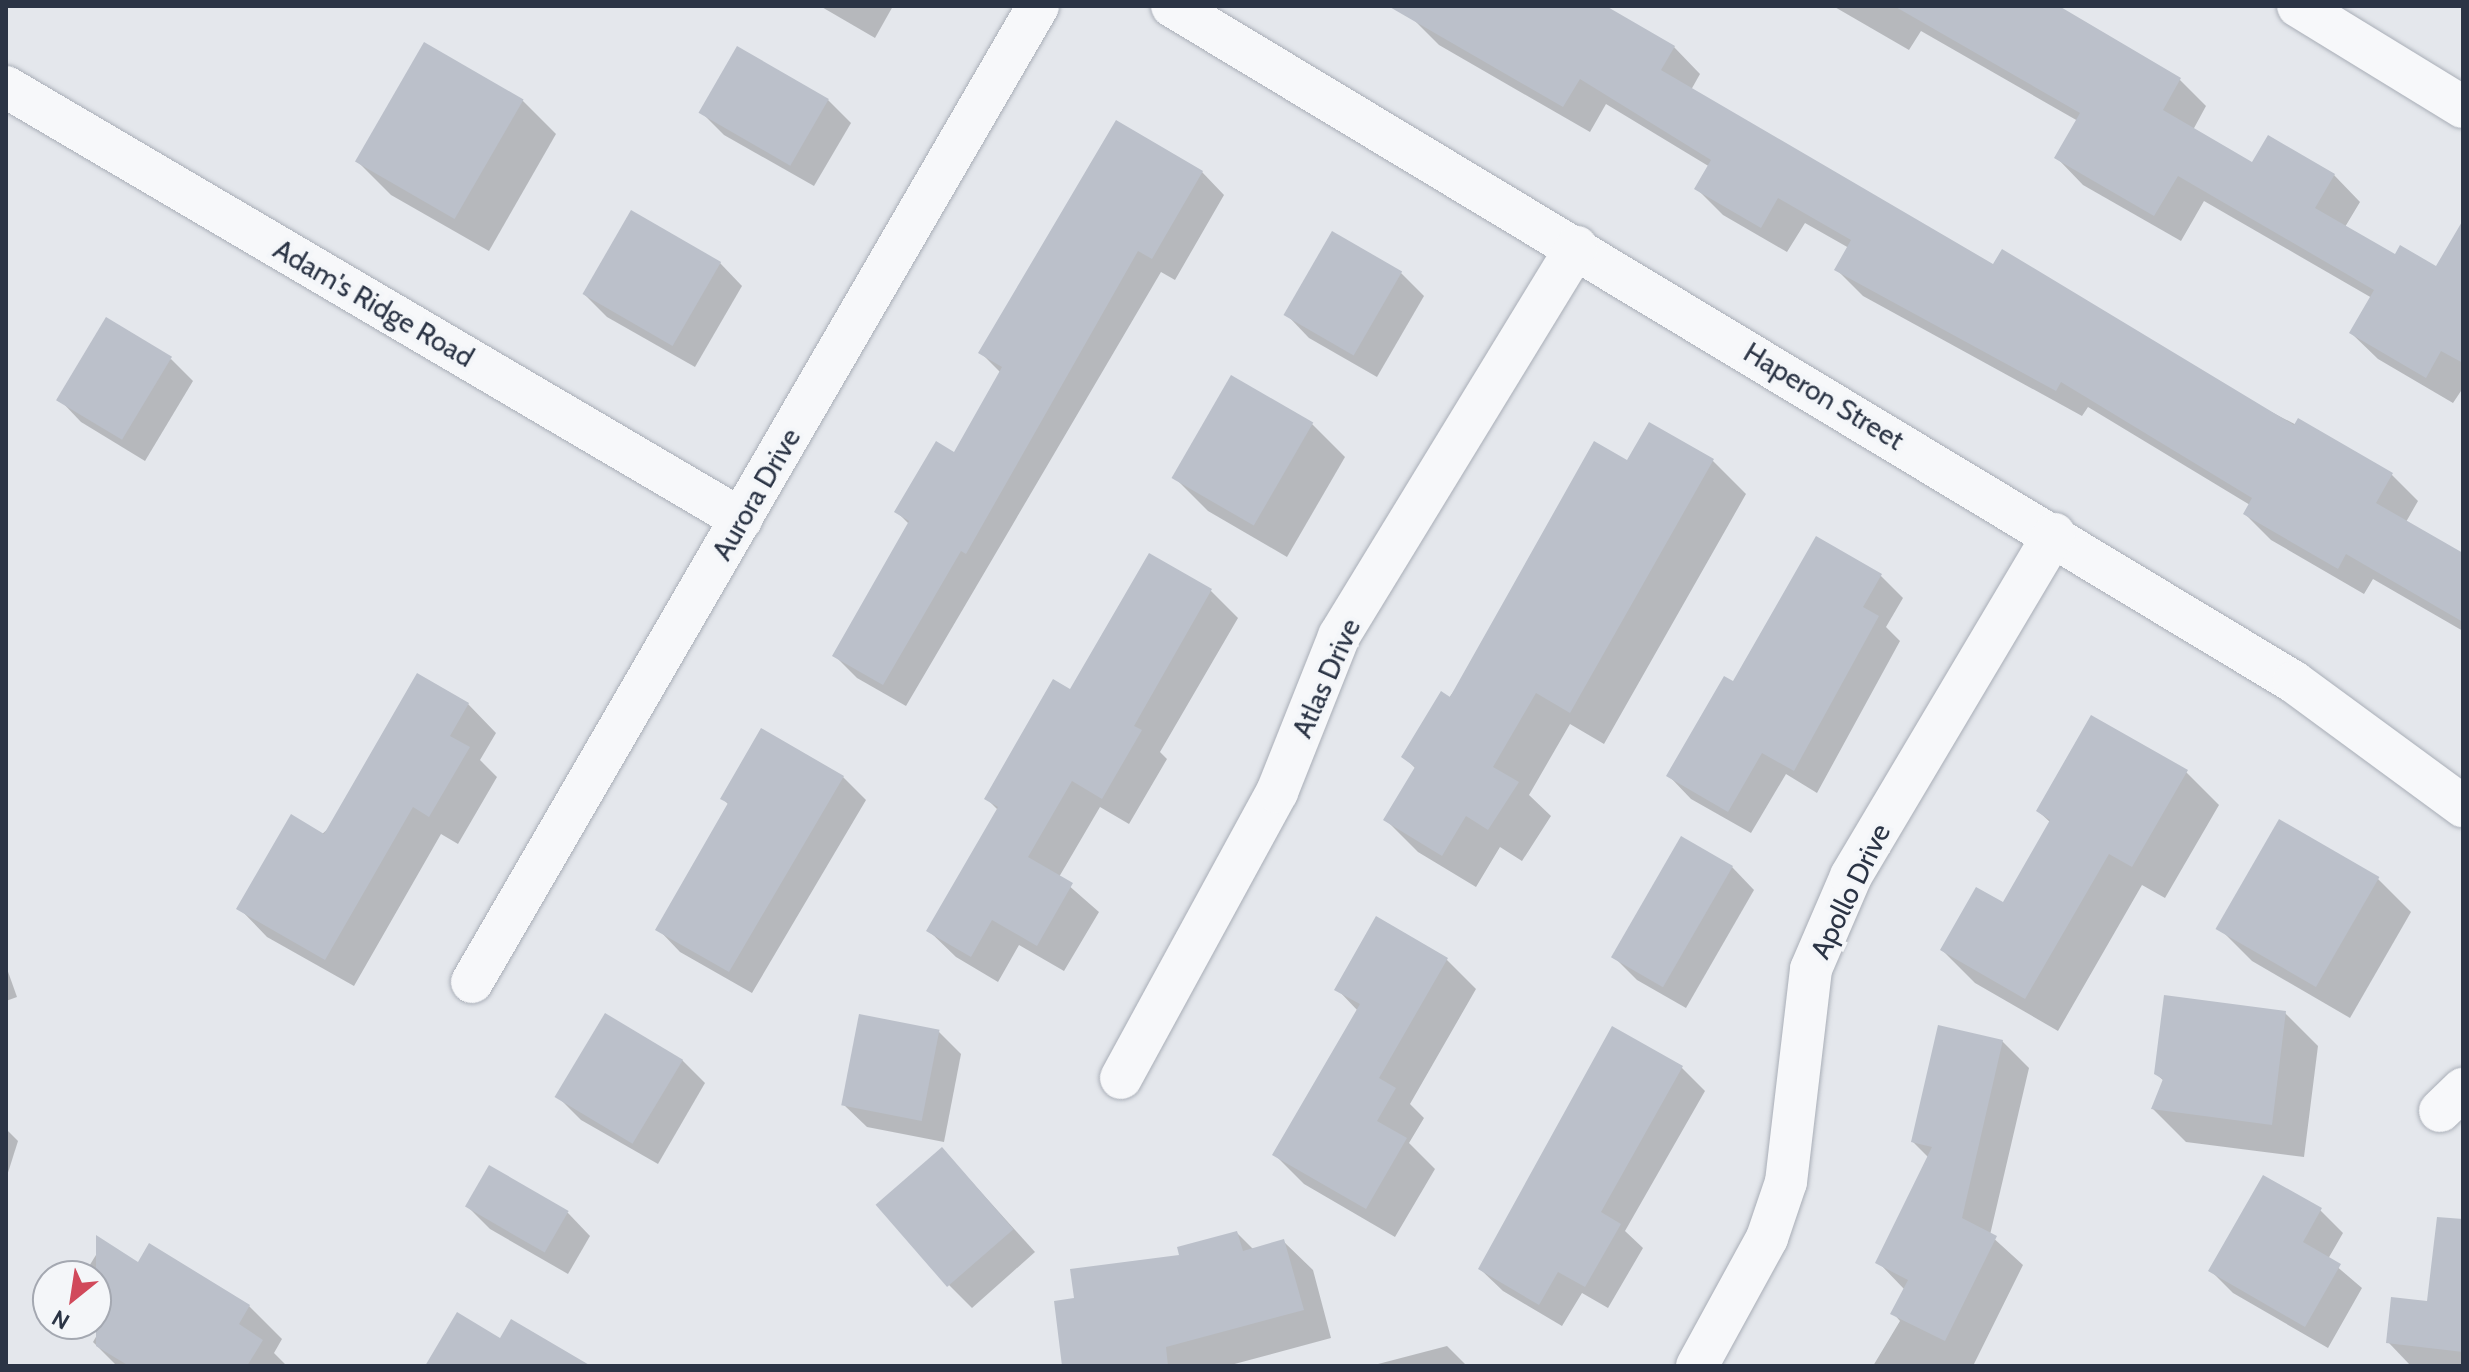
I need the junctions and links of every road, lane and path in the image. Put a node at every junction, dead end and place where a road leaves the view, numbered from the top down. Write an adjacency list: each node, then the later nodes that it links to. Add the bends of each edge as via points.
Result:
1 (1038, 6): 7 (street, Aurora Drive)
2 (1172, 6): 6 (street, Haperon Street)
3 (2298, 6): 5 (street)
4 (6, 87): 7 (street, Adam's Ridge Road)
5 (2463, 107)
6 (1576, 247): 8 (street, Haperon Street); 11 (street, Atlas Drive, via 1339,636 1277,792)
7 (741, 519): 10 (street, Aurora Drive)
8 (2054, 534): 9 (street, Haperon Street, via 2294,682); 12 (street, Apollo Drive, via 1839,902 1811,969 1786,1182 1767,1238)
9 (2463, 806)
10 (472, 982)
11 (1121, 1078)
12 (1697, 1366)

